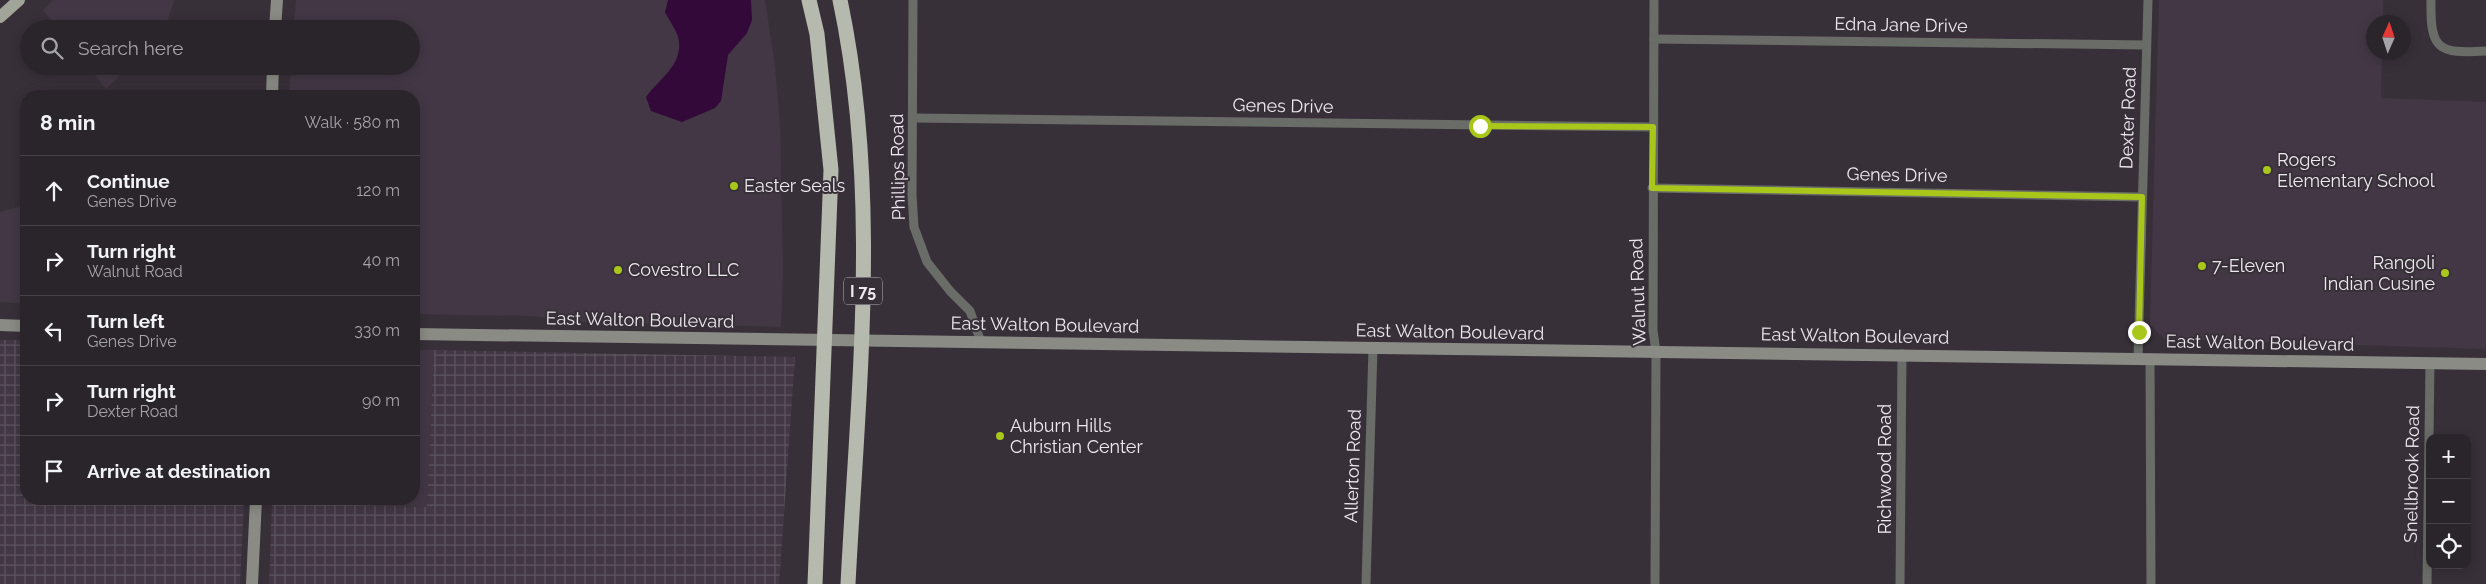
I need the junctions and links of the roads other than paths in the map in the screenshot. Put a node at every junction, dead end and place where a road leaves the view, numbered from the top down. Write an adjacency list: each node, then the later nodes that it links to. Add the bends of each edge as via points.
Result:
1 (19, 0): 9 (main road)
2 (277, 0): 10 (main road)
3 (809, 0): 32 (highway, I 75, via 817,34 831,170)
4 (840, 0): 33 (highway, I 75, via 858,105 864,207 864,274)
5 (913, 0): 16 (street, Phillips Road)
6 (1654, 0): 11 (street, Walnut Road)
7 (2148, 0): 12 (street, Dexter Road)
8 (2431, 0): 13 (street, via 2433,37 2441,48 2458,53)
9 (0, 17)
10 (276, 20)
11 (1654, 39): 12 (street, Edna Jane Drive); 17 (street, Walnut Road)
12 (2146, 45): 19 (street, Dexter Road)
13 (2486, 52)
14 (273, 75): 15 (main road)
15 (272, 90)
16 (913, 118): 17 (street, Genes Drive); 23 (street, Phillips Road, via 914,227 927,262 970,310)
17 (1653, 127): 18 (street, Walnut Road)
18 (1652, 188): 19 (street, Genes Drive); 25 (street, Walnut Road)
19 (2142, 197): 27 (street, Dexter Road)
20 (0, 325): 21 (main road)
21 (20, 326)
22 (420, 334): 23 (main road, East Walton Boulevard)
23 (981, 342): 24 (main road, East Walton Boulevard)
24 (1373, 348): 25 (main road, East Walton Boulevard); 34 (street, Allerton Road)
25 (1656, 352): 26 (main road, East Walton Boulevard); 35 (street, Walnut Road)
26 (1902, 354): 27 (main road, East Walton Boulevard); 36 (street, Richwood Road)
27 (2144, 358): 28 (main road, East Walton Boulevard); 37 (street, Dexter Road)
28 (2430, 364): 29 (main road, East Walton Boulevard); 38 (street, Snellbrook Road)
29 (2486, 364)
30 (256, 505): 31 (main road)
31 (252, 584)
32 (815, 584)
33 (848, 584)
34 (1366, 584)
35 (1655, 584)
36 (1900, 584)
37 (2151, 584)
38 (2427, 584)

